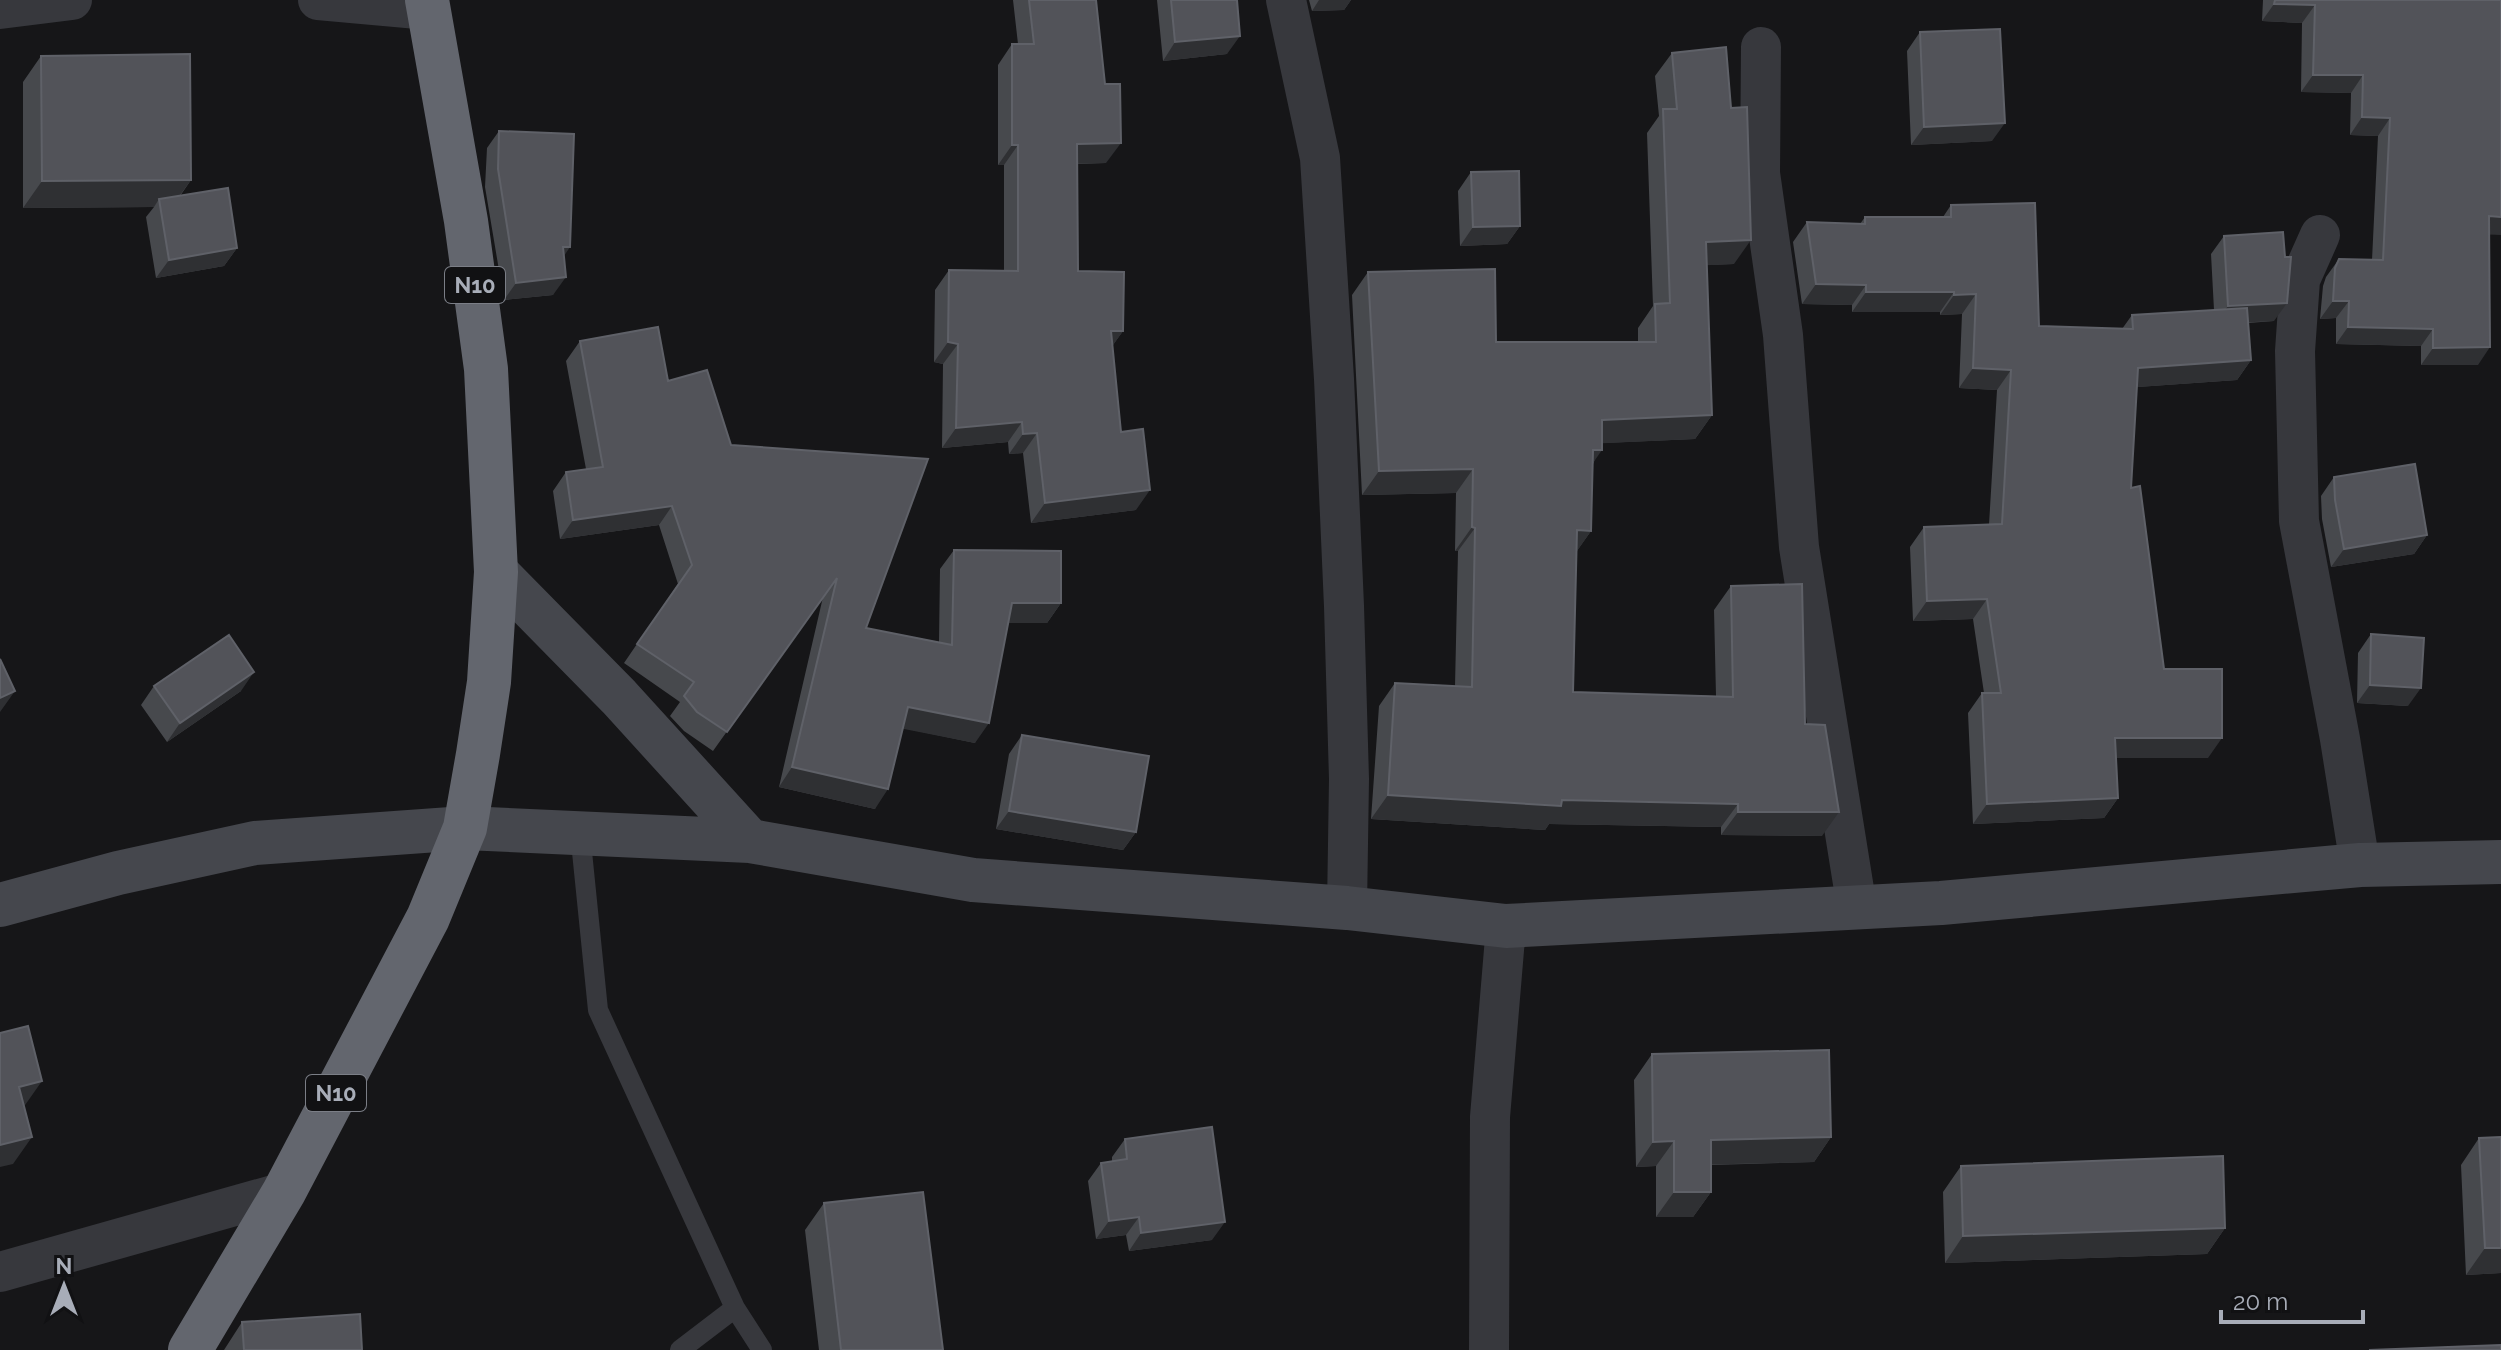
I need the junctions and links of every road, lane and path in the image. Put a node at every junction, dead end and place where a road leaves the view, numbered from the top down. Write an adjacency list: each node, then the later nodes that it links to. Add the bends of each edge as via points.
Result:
1 (72, 0): 5 (street)
2 (318, 0): 4 (street)
3 (1286, 0): 15 (street, via 1320,158 1345,622)
4 (428, 5): 8 (highway, N10, via 486,369)
5 (0, 9)
6 (1761, 47): 16 (street, via 1760,173 1783,335 1799,547)
7 (2320, 235): 13 (street, via 2300,280 2295,351 2299,521)
8 (496, 572): 9 (highway, N10, via 489,682); 11 (main road)
9 (465, 828): 10 (main road); 14 (main road, via 255,843); 18 (highway, N10, via 428,918)
10 (580, 832): 11 (main road); 20 (lane, via 598,1010)
11 (750, 841): 15 (main road, via 973,880)
12 (2501, 862): 13 (main road)
13 (2360, 865): 16 (main road)
14 (0, 905)
15 (1347, 908): 17 (main road)
16 (1857, 908): 17 (main road)
17 (1506, 926): 24 (street, via 1490,1117)
18 (284, 1192): 19 (street); 21 (highway, N10)
19 (0, 1272)
20 (735, 1308): 22 (lane); 23 (lane)
21 (190, 1350)
22 (680, 1350)
23 (762, 1350)
24 (1489, 1350)

